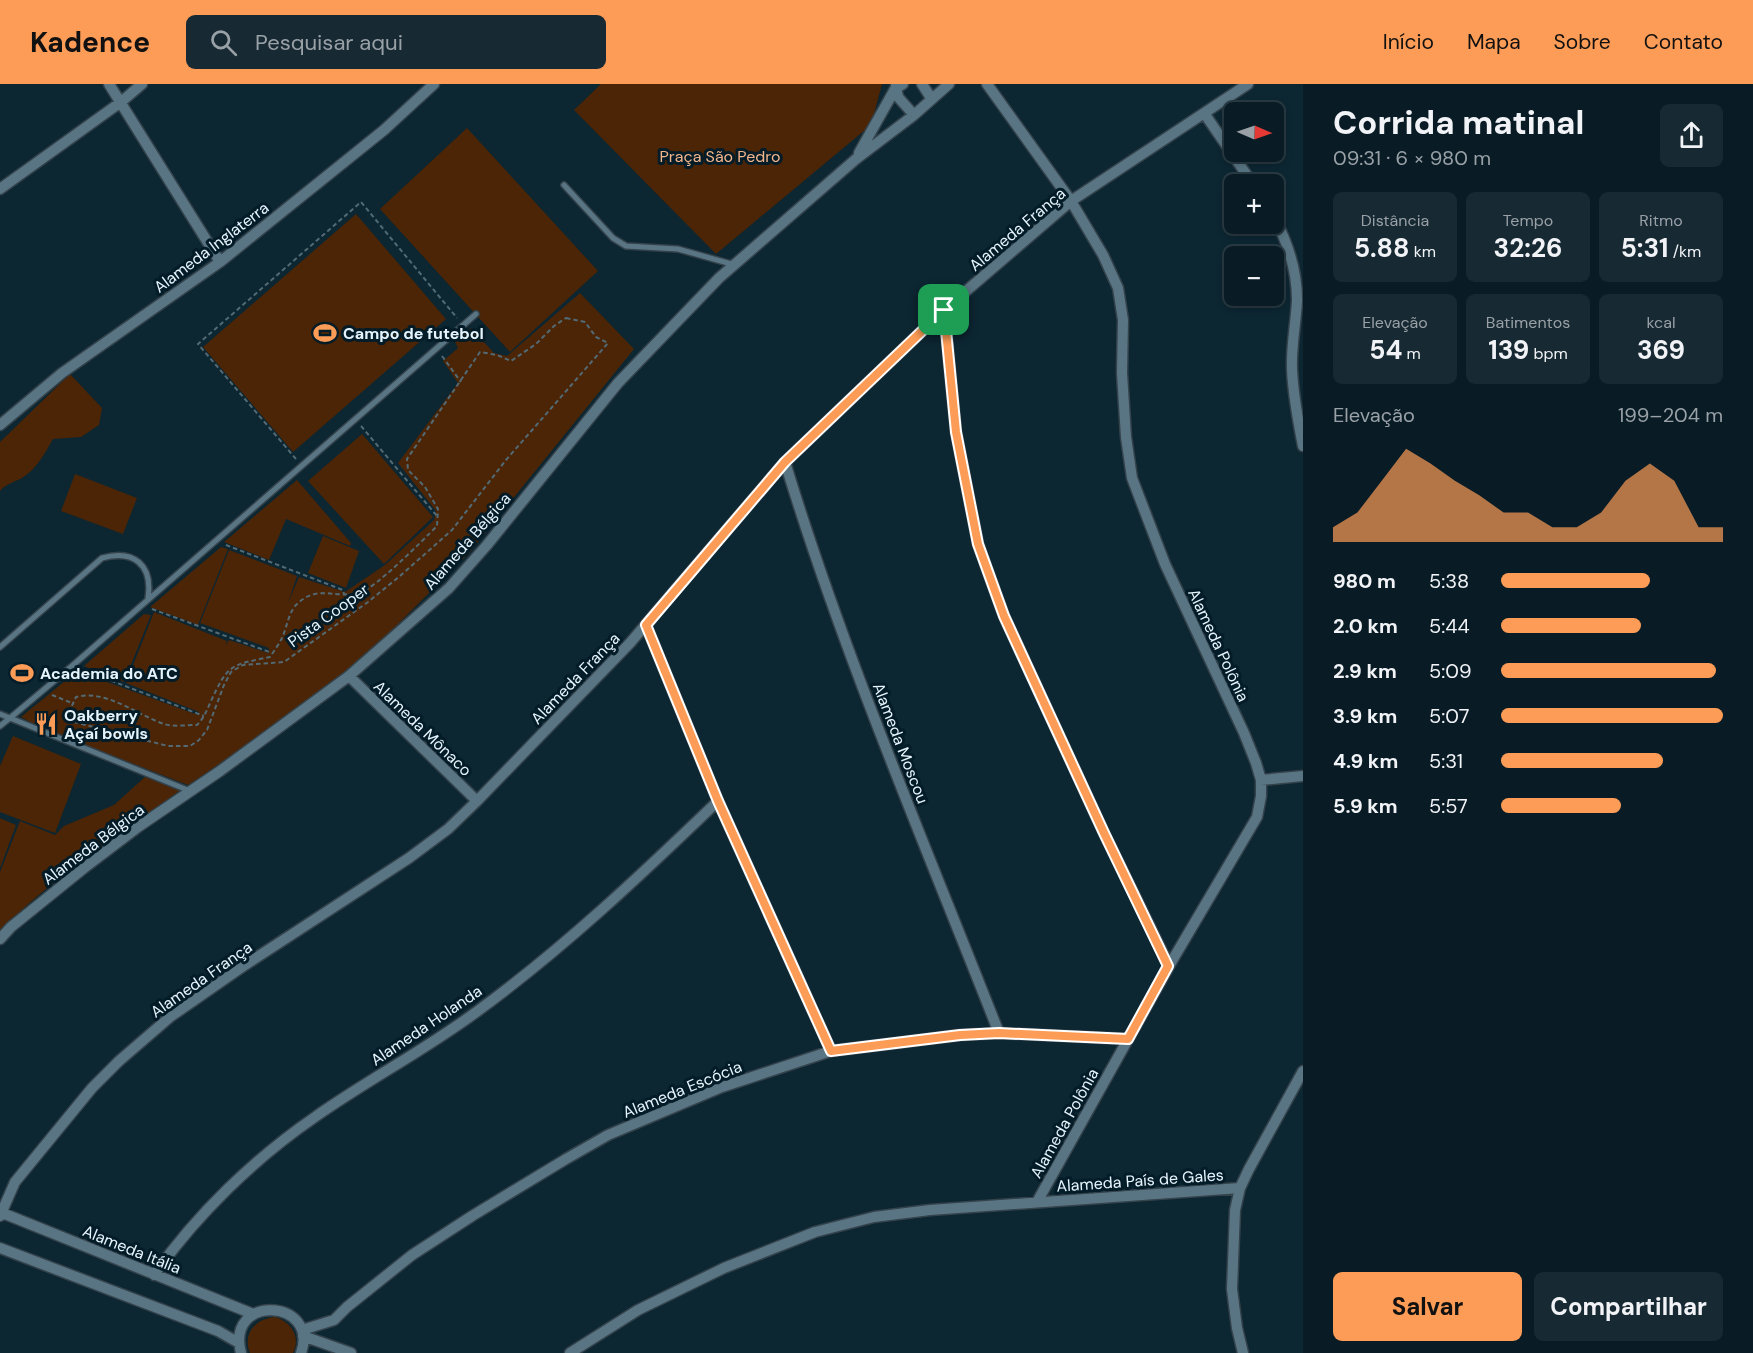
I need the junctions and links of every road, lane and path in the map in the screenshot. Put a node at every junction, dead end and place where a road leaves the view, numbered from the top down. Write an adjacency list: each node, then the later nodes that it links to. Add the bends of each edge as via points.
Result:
1 (109, 84): 10 (street)
2 (142, 84): 10 (street)
3 (434, 84): 19 (street, Alameda Inglaterra, via 384,130)
4 (922, 84): 9 (street)
5 (949, 84): 9 (street, Alameda Bélgica)
6 (987, 84): 17 (street, Alameda Polônia)
7 (1248, 84): 11 (street, Alameda França)
8 (898, 86): 12 (street, via 902,103); 13 (street)
9 (931, 98): 12 (street, Alameda Bélgica)
10 (121, 102): 16 (street); 19 (street)
11 (1204, 113): 14 (street); 17 (street, Alameda França)
12 (914, 115): 13 (street, Alameda Bélgica)
13 (856, 159): 20 (street, Alameda Bélgica)
14 (1246, 174)
15 (564, 184): 20 (lane, via 626,246 678,249)
16 (0, 189)
17 (1071, 201): 21 (street, Alameda França); 48 (street, Alameda Polônia, via 1118,288 1132,478 1165,564)
18 (1283, 234): 28 (street, via 1295,274 1292,368)
19 (220, 262): 27 (street, Alameda Inglaterra, via 62,373)
20 (735, 265): 40 (street, Alameda Bélgica, via 618,383 449,588)
21 (944, 310): 29 (street, Alameda França); 53 (street, via 956,432 978,544 1004,616)
22 (476, 314): 23 (lane)
23 (463, 325): 24 (lane); 30 (path, via 361,201 198,344)
24 (437, 349): 25 (path); 26 (lane)
25 (461, 382): 31 (path, Pista Cooper, via 407,459 408,470 425,487 438,509); 42 (path, Pista Cooper, via 480,352 511,361 566,318 585,322 596,337 608,343 506,460 452,530 400,576 284,662 243,665 231,672 199,740 190,746 168,746 74,722 69,712)
26 (356, 419): 30 (lane); 31 (path)
27 (0, 425)
28 (1303, 446)
29 (785, 462): 36 (street, Alameda França); 54 (street, Alameda Moscou, via 843,635)
30 (301, 466): 32 (lane)
31 (438, 517): 33 (path, Pista Cooper, via 437,526 397,565 361,592)
32 (215, 541): 33 (path, via 344,590); 34 (lane)
33 (344, 595): 38 (path, Pista Cooper, via 324,591 294,606)
34 (148, 598): 35 (lane); 37 (lane, via 150,583 144,567 130,556 102,558)
35 (141, 605): 38 (path); 39 (lane)
36 (646, 625): 50 (street, Alameda França); 51 (street)
37 (0, 646)
38 (272, 653): 44 (path, Pista Cooper, via 270,657 242,662 223,676)
39 (72, 666): 41 (lane); 44 (path)
40 (349, 676): 49 (street, Alameda Bélgica); 50 (street, Alameda Mônaco)
41 (41, 691): 42 (path); 45 (lane)
42 (72, 703): 44 (path, via 81,696 106,699 166,725 197,725)
43 (0, 714): 45 (lane)
44 (204, 717)
45 (10, 718): 46 (lane); 49 (lane)
46 (0, 726)
47 (1303, 776): 48 (street)
48 (1262, 780): 53 (street, Alameda Polônia, via 1257,817)
49 (190, 791): 52 (street, Alameda Bélgica, via 84,868)
50 (477, 801): 60 (street, Alameda França, via 409,858 170,1017 119,1061 15,1182)
51 (718, 801): 56 (street); 62 (street, Alameda Holanda, via 573,936 487,1004 267,1152 210,1208)
52 (0, 939)
53 (1168, 966): 55 (street, Alameda Polônia)
54 (999, 1033): 55 (street, Alameda Escócia); 56 (street, Alameda Escócia)
55 (1128, 1039): 59 (street, Alameda Polônia)
56 (831, 1051): 64 (street, Alameda Escócia, via 722,1087 608,1135 412,1255 334,1320)
57 (1303, 1071): 58 (street)
58 (1240, 1188): 59 (street, Alameda País de Gales); 69 (street, via 1235,1210 1232,1289)
59 (1037, 1202): 68 (street, Alameda País de Gales, via 874,1217 815,1232 724,1268 638,1310)
60 (0, 1213): 62 (street, Alameda Itália)
61 (0, 1248): 65 (street, via 218,1331)
62 (154, 1275): 63 (street, Alameda Itália)
63 (253, 1314): 64 (street, via 269,1309 285,1312 298,1323); 65 (street, via 242,1327)
64 (302, 1333): 66 (street); 67 (street)
65 (240, 1348)
66 (301, 1353)
67 (351, 1353)
68 (570, 1353)
69 (1244, 1353)

